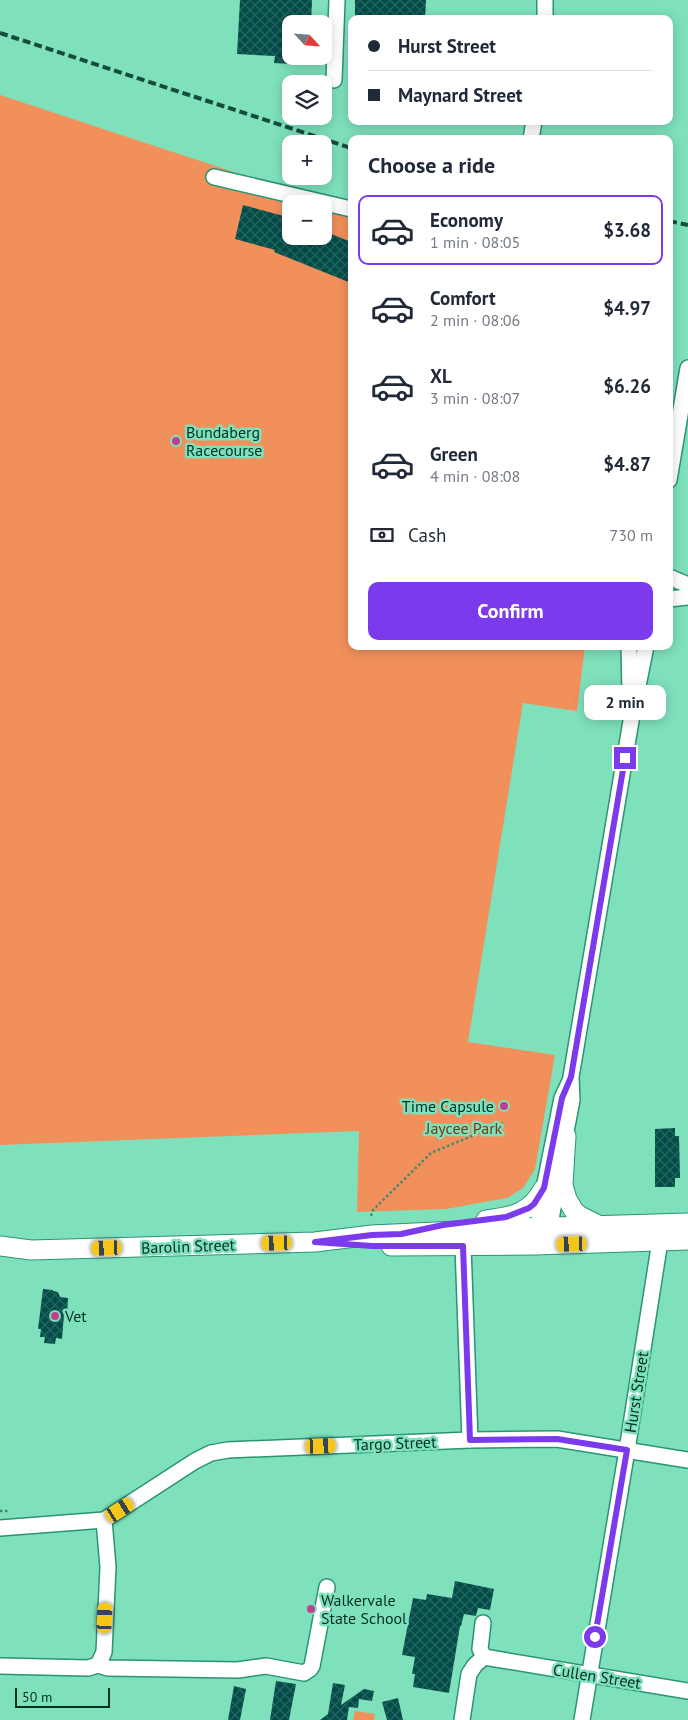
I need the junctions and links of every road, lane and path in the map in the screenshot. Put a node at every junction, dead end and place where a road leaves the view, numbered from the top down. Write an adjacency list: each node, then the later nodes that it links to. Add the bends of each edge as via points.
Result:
1 (337, 0): 4 (street)
2 (546, 0): 3 (street)
3 (545, 15)
4 (334, 80)
5 (214, 177): 6 (street)
6 (348, 208)
7 (688, 368): 8 (street)
8 (673, 448)
9 (673, 579): 10 (street)
10 (688, 585)
11 (688, 597): 12 (street)
12 (673, 598)
13 (629, 650): 15 (street)
14 (645, 650): 15 (street)
15 (631, 721): 16 (street)
16 (571, 1077): 18 (street, via 572,1100); 19 (street, via 562,1098)
17 (503, 1123): 20 (path, via 431,1153)
18 (566, 1136): 22 (main road, via 563,1185 567,1199 574,1211); 24 (street)
19 (544, 1188): 23 (main road, via 529,1208 506,1217); 24 (street)
20 (371, 1216)
21 (688, 1223): 22 (main road, Barolin Street)
22 (598, 1226): 24 (main road, Barolin Street)
23 (401, 1234): 24 (main road, Barolin Street); 27 (main road, Barolin Street)
24 (542, 1236): 26 (main road, Barolin Street); 29 (main road, Barolin Street)
25 (688, 1240): 26 (main road, Barolin Street)
26 (660, 1241): 33 (street, Hurst Street)
27 (315, 1242): 29 (main road, Barolin Street); 30 (main road, Barolin Street)
28 (0, 1246): 30 (main road, Barolin Street)
29 (463, 1246): 32 (street)
30 (31, 1250): 31 (main road, Barolin Street)
31 (0, 1257)
32 (470, 1440): 33 (street, Targo Street, via 557,1439); 37 (street, Targo Street, via 211,1453)
33 (627, 1450): 34 (street, Targo Street); 44 (street, Hurst Street)
34 (688, 1460)
35 (0, 1511): 36 (path)
36 (8, 1511)
37 (104, 1520): 38 (street, Targo Street); 42 (street, via 108,1567 104,1652)
38 (0, 1528)
39 (327, 1587): 42 (street, via 312,1666 307,1672 266,1666 238,1670 108,1668)
40 (483, 1624): 41 (street, via 480,1649)
41 (484, 1657): 44 (street, Cullen Street); 46 (street, via 469,1674)
42 (98, 1665): 43 (street, via 88,1668)
43 (0, 1666)
44 (589, 1674): 45 (street, Cullen Street); 47 (street, Hurst Street)
45 (688, 1690)
46 (462, 1720)
47 (582, 1720)

